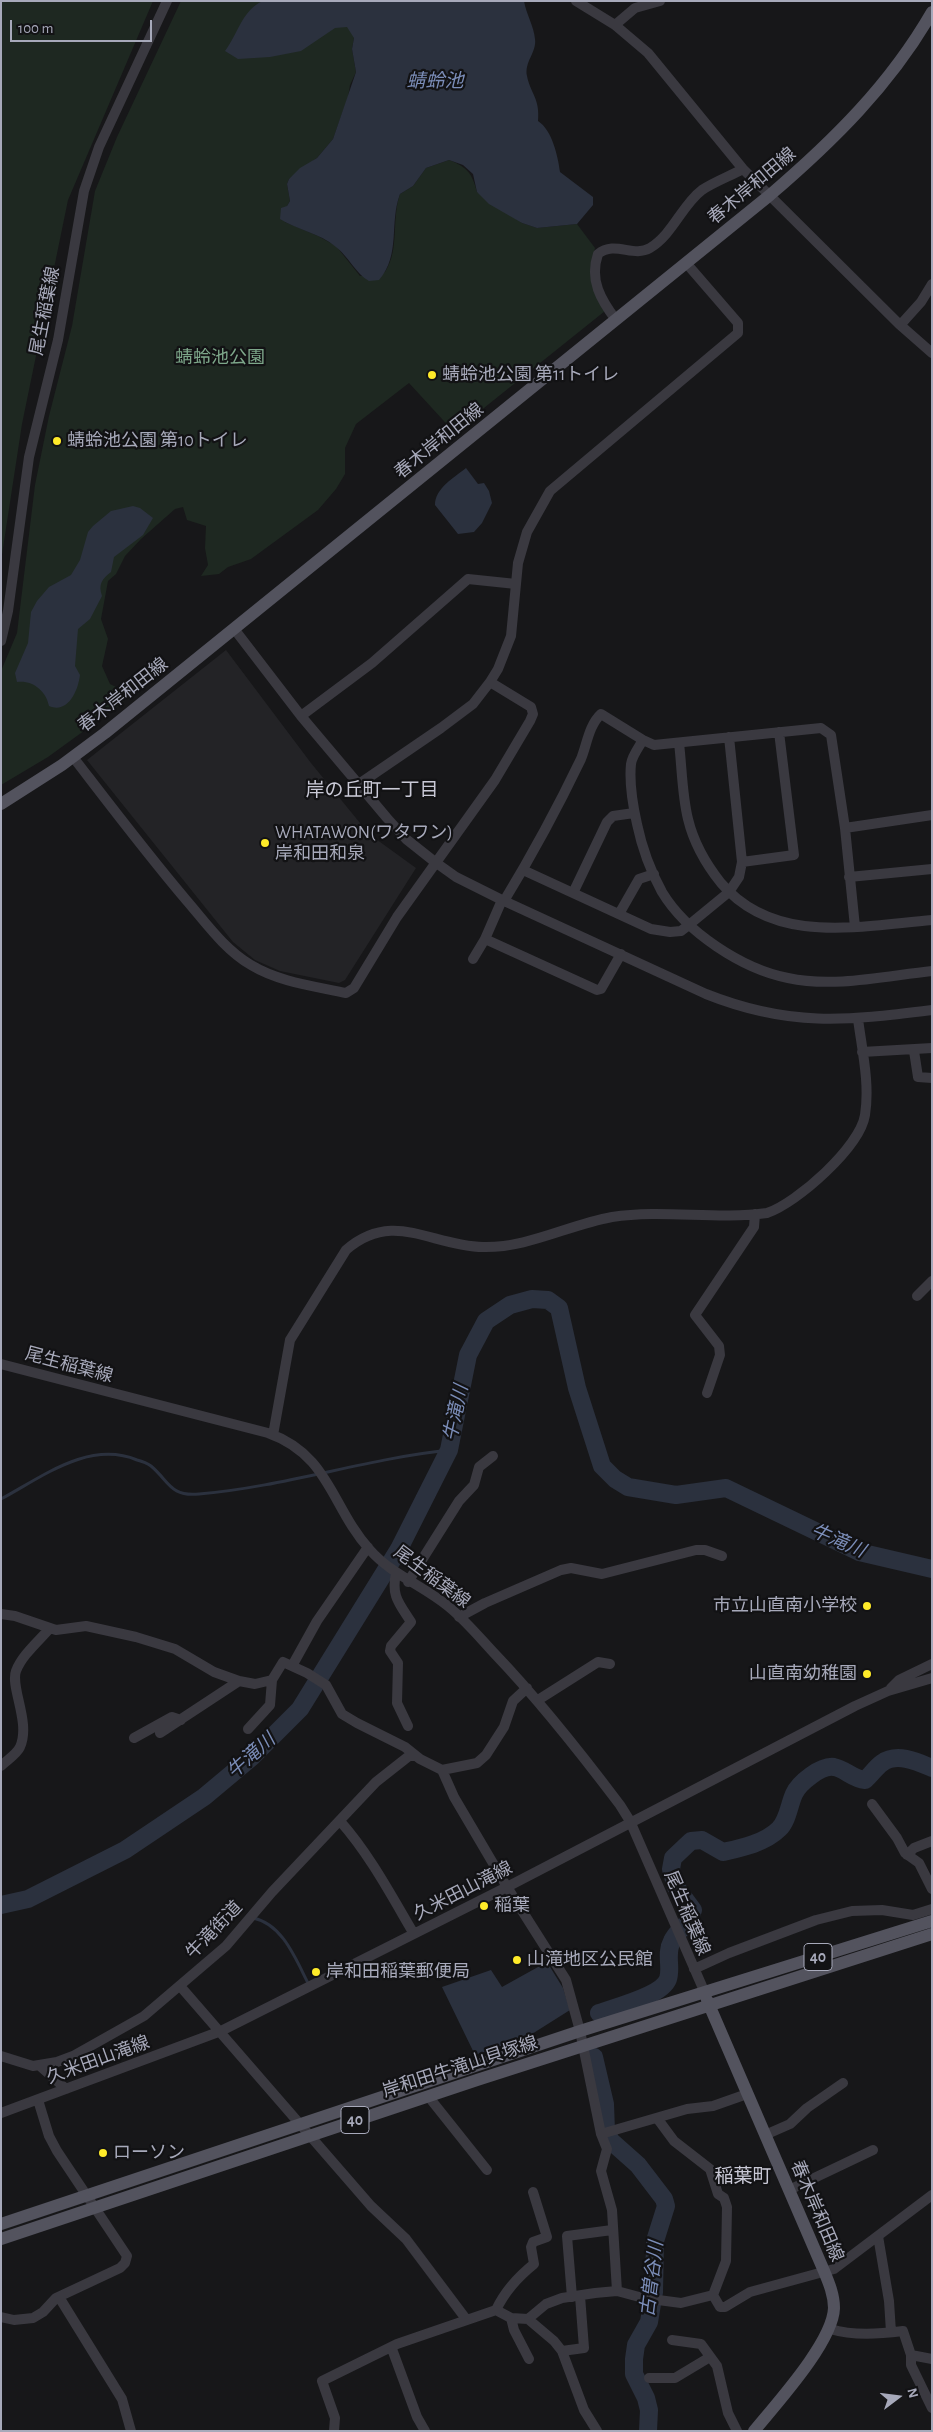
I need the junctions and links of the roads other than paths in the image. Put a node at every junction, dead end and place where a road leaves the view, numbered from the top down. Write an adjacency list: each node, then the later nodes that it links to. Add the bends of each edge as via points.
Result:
1 (167, 1): 15 (street, 尾生稲葉線, via 99,148 84,191 58,340 29,457)
2 (576, 1): 5 (street)
3 (660, 1): 5 (street, via 635,8)
4 (932, 12): 7 (main road, 春木岸和田線, via 902,60 874,95 820,153)
5 (616, 25): 6 (street, via 648,53)
6 (743, 169): 7 (street); 10 (street, via 701,191 651,248 642,252 609,248 598,254 595,264 597,289)
7 (770, 196): 8 (main road, 春木岸和田線); 12 (street)
8 (687, 264): 10 (main road, 春木岸和田線); 13 (street, via 738,323 738,334 550,491 527,532)
9 (932, 284): 11 (street)
10 (616, 320): 14 (main road, 春木岸和田線)
11 (903, 322)
12 (932, 353)
13 (516, 584): 16 (street, via 511,636); 17 (street, via 468,579 372,663)
14 (235, 630): 17 (street); 22 (main road, 春木岸和田線)
15 (1, 642)
16 (490, 682): 23 (street, via 473,704); 28 (street, via 531,707 533,714 495,780)
17 (301, 716): 23 (street)
18 (779, 732): 19 (street); 27 (street, via 821,728 831,735); 29 (street, via 794,855)
19 (729, 737): 21 (street); 29 (street)
20 (643, 740): 21 (street, via 654,744); 25 (street, via 631,762); 31 (street, via 602,714 596,719 582,757)
21 (679, 743): 34 (street, via 688,818 697,848)
22 (73, 757): 24 (main road, 春木岸和田線); 28 (street, via 156,864 220,938 250,965 284,979 346,993 354,988)
23 (358, 784): 28 (street, via 406,839)
24 (1, 804)
25 (634, 813): 32 (street, via 644,856); 35 (street, via 613,816 607,822)
26 (932, 815): 27 (street)
27 (845, 828): 33 (street)
28 (434, 862): 36 (street, via 456,877)
29 (742, 862): 34 (street, via 739,877)
30 (932, 869): 33 (street)
31 (523, 870): 35 (street); 36 (street)
32 (654, 874): 37 (street, via 639,879); 39 (street, via 663,892)
33 (849, 877): 40 (street)
34 (729, 892): 39 (street); 40 (street, via 761,916 785,924 824,929)
35 (573, 893): 37 (street)
36 (503, 900): 41 (street); 42 (street)
37 (619, 914): 39 (street, via 651,929 670,932)
38 (932, 920): 40 (street)
39 (690, 924): 44 (street, via 744,964 788,978 814,982)
40 (854, 927)
41 (485, 939): 42 (street, via 597,990 601,989); 43 (street)
42 (621, 954): 46 (street, via 748,1010 785,1017)
43 (473, 958)
44 (932, 971)
45 (932, 1010): 46 (street)
46 (858, 1019): 49 (street)
47 (932, 1048): 48 (street)
48 (914, 1051): 49 (street); 50 (street, via 918,1077)
49 (862, 1052): 51 (street, via 865,1116 851,1143 800,1195 780,1209)
50 (932, 1078)
51 (755, 1214): 55 (street, via 754,1227 695,1315 719,1346 720,1355); 56 (street, via 612,1217 502,1246 457,1244 390,1229 358,1240 346,1250 290,1340)
52 (932, 1281): 53 (street)
53 (917, 1296)
54 (1, 1364): 56 (street, 尾生稲葉線)
55 (707, 1393)
56 (273, 1435): 58 (street, 尾生稲葉線, via 295,1444 306,1454)
57 (493, 1456): 61 (street, via 480,1467 474,1485 459,1501)
58 (369, 1548): 60 (street, 尾生稲葉線); 67 (street, via 317,1621)
59 (722, 1556): 63 (street, via 696,1550 602,1574 571,1568 561,1570)
60 (396, 1573): 61 (street, 尾生稲葉線); 75 (street, via 393,1587 396,1598 410,1622 390,1646 390,1652 398,1663 397,1703)
61 (408, 1582): 63 (street, 尾生稲葉線, via 449,1607)
62 (1, 1614): 64 (street)
63 (459, 1617): 71 (street, 尾生稲葉線)
64 (50, 1628): 70 (street, via 86,1626 136,1636 175,1649 214,1672); 80 (street, via 15,1672 23,1734 18,1750)
65 (610, 1664): 73 (street, via 598,1662)
66 (932, 1664): 72 (street, via 899,1680)
67 (292, 1666): 69 (street, via 283,1662); 79 (street, via 326,1685 342,1714)
68 (932, 1678): 72 (street, 久米田山滝線)
69 (272, 1680): 70 (street, via 255,1684); 76 (street, via 270,1705)
70 (239, 1681): 74 (street)
71 (527, 1688): 73 (street, 尾生稲葉線); 81 (street, via 514,1701 504,1727 486,1756 477,1763)
72 (888, 1691): 84 (street, 久米田山滝線)
73 (538, 1700): 84 (street, 尾生稲葉線)
74 (181, 1720): 77 (street); 78 (street, via 172,1717)
75 (408, 1726)
76 (248, 1729)
77 (160, 1733)
78 (134, 1738)
79 (416, 1756): 81 (street); 83 (street, 牛滝街道, via 409,1756 376,1782)
80 (1, 1766)
81 (442, 1770): 87 (street, via 454,1797)
82 (872, 1804): 86 (street)
83 (340, 1821): 91 (street, via 380,1875); 94 (street, 牛滝街道, via 226,1946)
84 (630, 1821): 87 (street, 久米田山滝線); 93 (street, 尾生稲葉線)
85 (932, 1841): 86 (street, via 914,1848)
86 (907, 1855): 88 (street, via 919,1863)
87 (507, 1887): 91 (street, 久米田山滝線); 97 (street, via 566,1980)
88 (932, 1889)
89 (932, 1909): 93 (street, via 913,1915 882,1910 852,1912 816,1920)
90 (932, 1921): 95 (main road, 岸和田牛滝山貝塚線 / 40)
91 (414, 1934): 96 (street, 久米田山滝線)
92 (932, 1934): 95 (main road, 岸和田牛滝山貝塚線 / 40)
93 (694, 1969): 95 (street, 尾生稲葉線)
94 (180, 1986): 96 (street); 100 (street, 牛滝街道, via 129,2027 74,2056)
95 (707, 1999): 97 (main road, 岸和田牛滝山貝塚線 / 40); 98 (main road, 岸和田牛滝山貝塚線 / 40); 103 (main road, 春木岸和田線)
96 (221, 2031): 102 (street, 久米田山滝線); 108 (street)
97 (580, 2031): 98 (street); 108 (main road, 岸和田牛滝山貝塚線 / 40)
98 (584, 2046): 104 (main road, 岸和田牛滝山貝塚線 / 40); 109 (street)
99 (1, 2056): 100 (street)
100 (40, 2066): 102 (street)
101 (843, 2084): 111 (street, via 807,2108 790,2124)
102 (66, 2089): 105 (street, 久米田山滝線)
103 (747, 2094): 107 (street, via 713,2106 687,2109); 111 (main road, 春木岸和田線)
104 (428, 2096): 110 (main road, 岸和田牛滝山貝塚線 / 40); 113 (street)
105 (38, 2100): 106 (street, 久米田山滝線); 117 (street, via 49,2136)
106 (1, 2113)
107 (657, 2118): 109 (street); 125 (street, via 674,2141 710,2169 718,2194 724,2198 727,2207 726,2261)
108 (300, 2124): 110 (street); 117 (main road, 岸和田牛滝山貝塚線 / 40)
109 (601, 2134): 120 (street, via 607,2149 601,2171 612,2210)
110 (310, 2135): 118 (main road, 岸和田牛滝山貝塚線 / 40); 131 (street, via 371,2206 406,2239)
111 (765, 2135): 114 (main road, 春木岸和田線)
112 (873, 2150): 114 (street)
113 (487, 2170)
114 (789, 2190): 123 (main road, 春木岸和田線)
115 (533, 2192): 128 (street, via 547,2237 533,2242 534,2264 503,2296)
116 (932, 2195): 121 (street)
117 (88, 2196): 118 (street); 119 (main road, 岸和田牛滝山貝塚線 / 40)
118 (96, 2208): 122 (main road, 岸和田牛滝山貝塚線 / 40); 127 (street, via 127,2256 126,2263)
119 (1, 2224)
120 (612, 2230): 124 (street); 126 (street, via 567,2236)
121 (878, 2236): 123 (street, via 834,2268); 134 (street)
122 (1, 2239)
123 (824, 2271): 125 (street, via 750,2292 725,2307 720,2307); 133 (main road, 春木岸和田線, via 832,2290 834,2309)
124 (617, 2291): 125 (street, via 681,2303); 126 (street)
125 (712, 2295)
126 (576, 2296): 132 (street, via 546,2304); 137 (street, via 584,2348)
127 (59, 2297): 129 (street, via 33,2318 14,2320); 144 (street, via 122,2400)
128 (496, 2310): 130 (street); 131 (street)
129 (1, 2317)
130 (510, 2318): 132 (street); 141 (street)
131 (466, 2319): 136 (street, via 397,2344)
132 (528, 2319): 137 (street)
133 (830, 2329): 134 (street, via 846,2334); 149 (main road, 春木岸和田線)
134 (891, 2332): 138 (street, via 903,2331)
135 (672, 2340): 139 (street, via 701,2344)
136 (392, 2349): 145 (street, via 322,2381 336,2418); 146 (street)
137 (562, 2351): 147 (street, via 584,2410)
138 (911, 2355): 140 (street); 143 (street, via 916,2378)
139 (710, 2357): 142 (street, via 674,2378); 148 (street, via 717,2366 728,2413)
140 (932, 2358)
141 (529, 2359)
142 (649, 2378)
143 (932, 2408)
144 (131, 2431)
145 (334, 2431)
146 (425, 2431)
147 (597, 2431)
148 (737, 2431)
149 (754, 2431)

